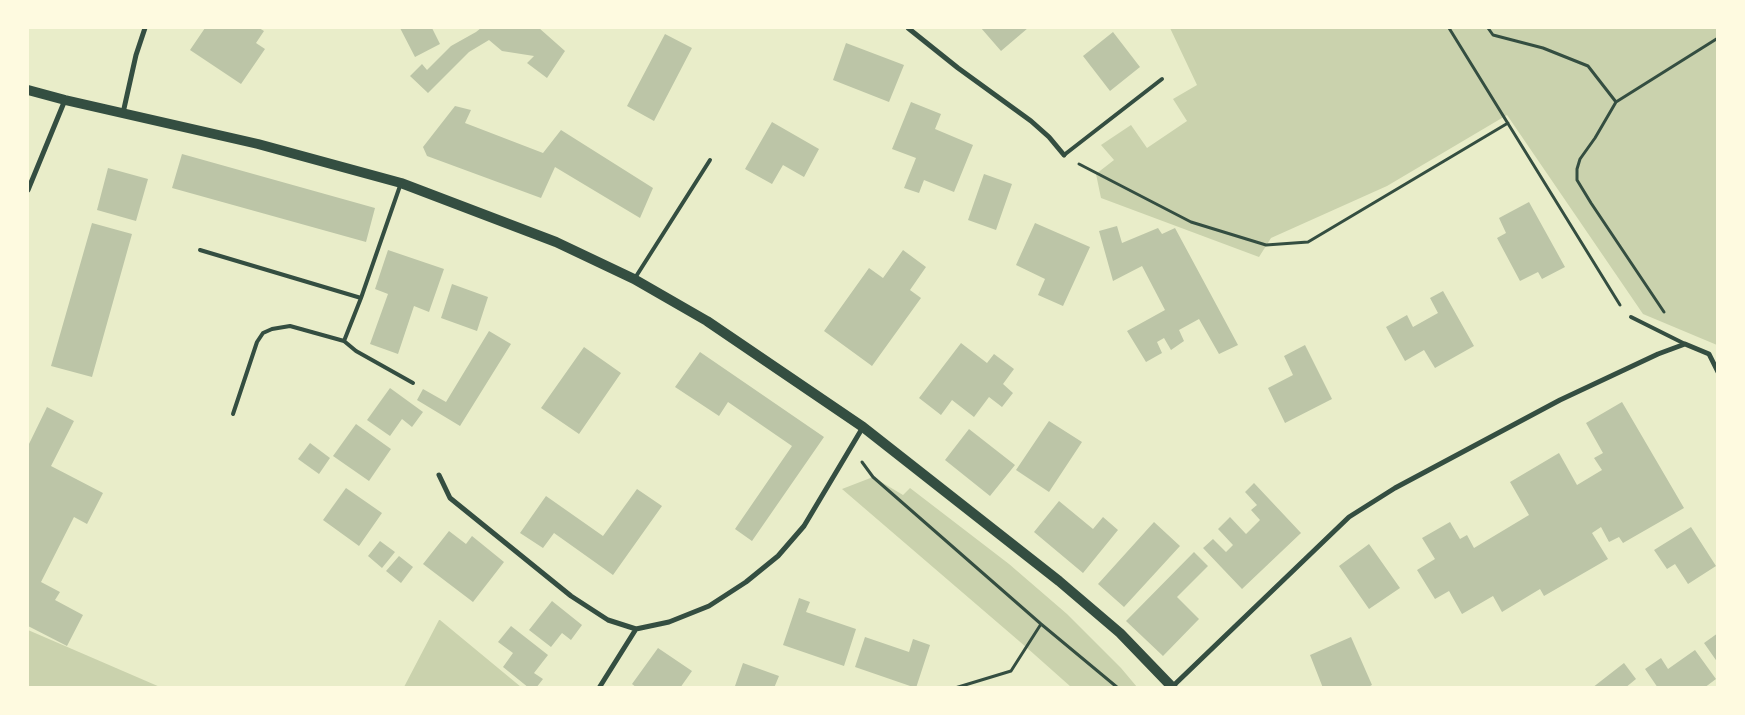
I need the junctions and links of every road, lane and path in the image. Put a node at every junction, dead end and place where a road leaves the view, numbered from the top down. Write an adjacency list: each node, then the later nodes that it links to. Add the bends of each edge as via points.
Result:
1 (145, 28): 10 (street)
2 (908, 28): 12 (street, via 1031,121)
3 (1449, 28): 11 (path)
4 (1488, 28): 9 (path, via 1493,35 1543,48 1588,66)
5 (1718, 38): 9 (path)
6 (1162, 79): 12 (lane)
7 (28, 90): 8 (main road)
8 (65, 100): 10 (main road); 15 (street)
9 (1616, 102): 21 (path, via 1580,158 1577,180)
10 (123, 113): 14 (main road, via 258,144)
11 (1508, 123): 12 (path, via 1308,242 1266,245 1191,222); 19 (path, via 1621,308)
12 (1064, 155)
13 (710, 160): 17 (lane)
14 (401, 183): 17 (main road, via 556,242); 18 (lane)
15 (28, 190)
16 (200, 250): 18 (lane)
17 (634, 279): 25 (main road, via 707,321)
18 (362, 298): 20 (lane)
19 (1631, 317): 21 (lane)
20 (344, 341): 23 (lane); 24 (lane, via 290,326 263,333 257,342)
21 (1685, 344): 22 (street, via 1709,354); 29 (street, via 1560,400 1395,488 1349,517)
22 (1718, 372)
23 (412, 383)
24 (233, 414)
25 (863, 427): 27 (path, via 862,463 873,476); 28 (street, via 804,526 778,556 709,606 669,622); 29 (main road, via 1058,581 1120,633)
26 (439, 474): 28 (street, via 450,498 571,596 608,620)
27 (1042, 624): 31 (path, via 1011,670); 32 (path)
28 (636, 629): 30 (street)
29 (1173, 687)
30 (599, 688)
31 (955, 688)
32 (1118, 688)

